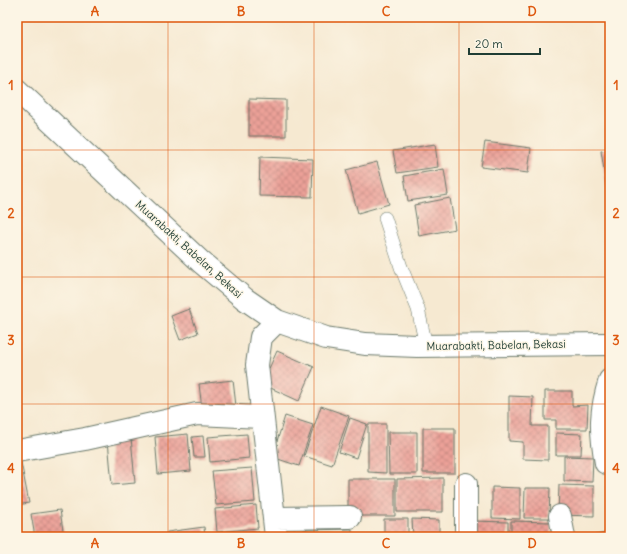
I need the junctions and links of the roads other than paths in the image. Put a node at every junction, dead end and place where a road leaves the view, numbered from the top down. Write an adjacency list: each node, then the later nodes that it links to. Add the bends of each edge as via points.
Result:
1 (17, 90): 3 (street, Muarabakti, Babelan, Bekasi, via 201,262 245,299)
2 (385, 218): 4 (lane, via 418,309)
3 (278, 321): 4 (street, Muarabakti, Babelan, Bekasi, via 345,342); 7 (street, via 261,336 258,349)
4 (426, 342): 5 (street, Muarabakti, Babelan, Bekasi)
5 (610, 344)
6 (610, 380): 9 (street, via 600,423)
7 (262, 417): 8 (street, via 197,414); 12 (street)
8 (17, 451)
9 (606, 463)
10 (466, 484): 13 (street)
11 (350, 517): 12 (street)
12 (275, 528)
13 (466, 537)

